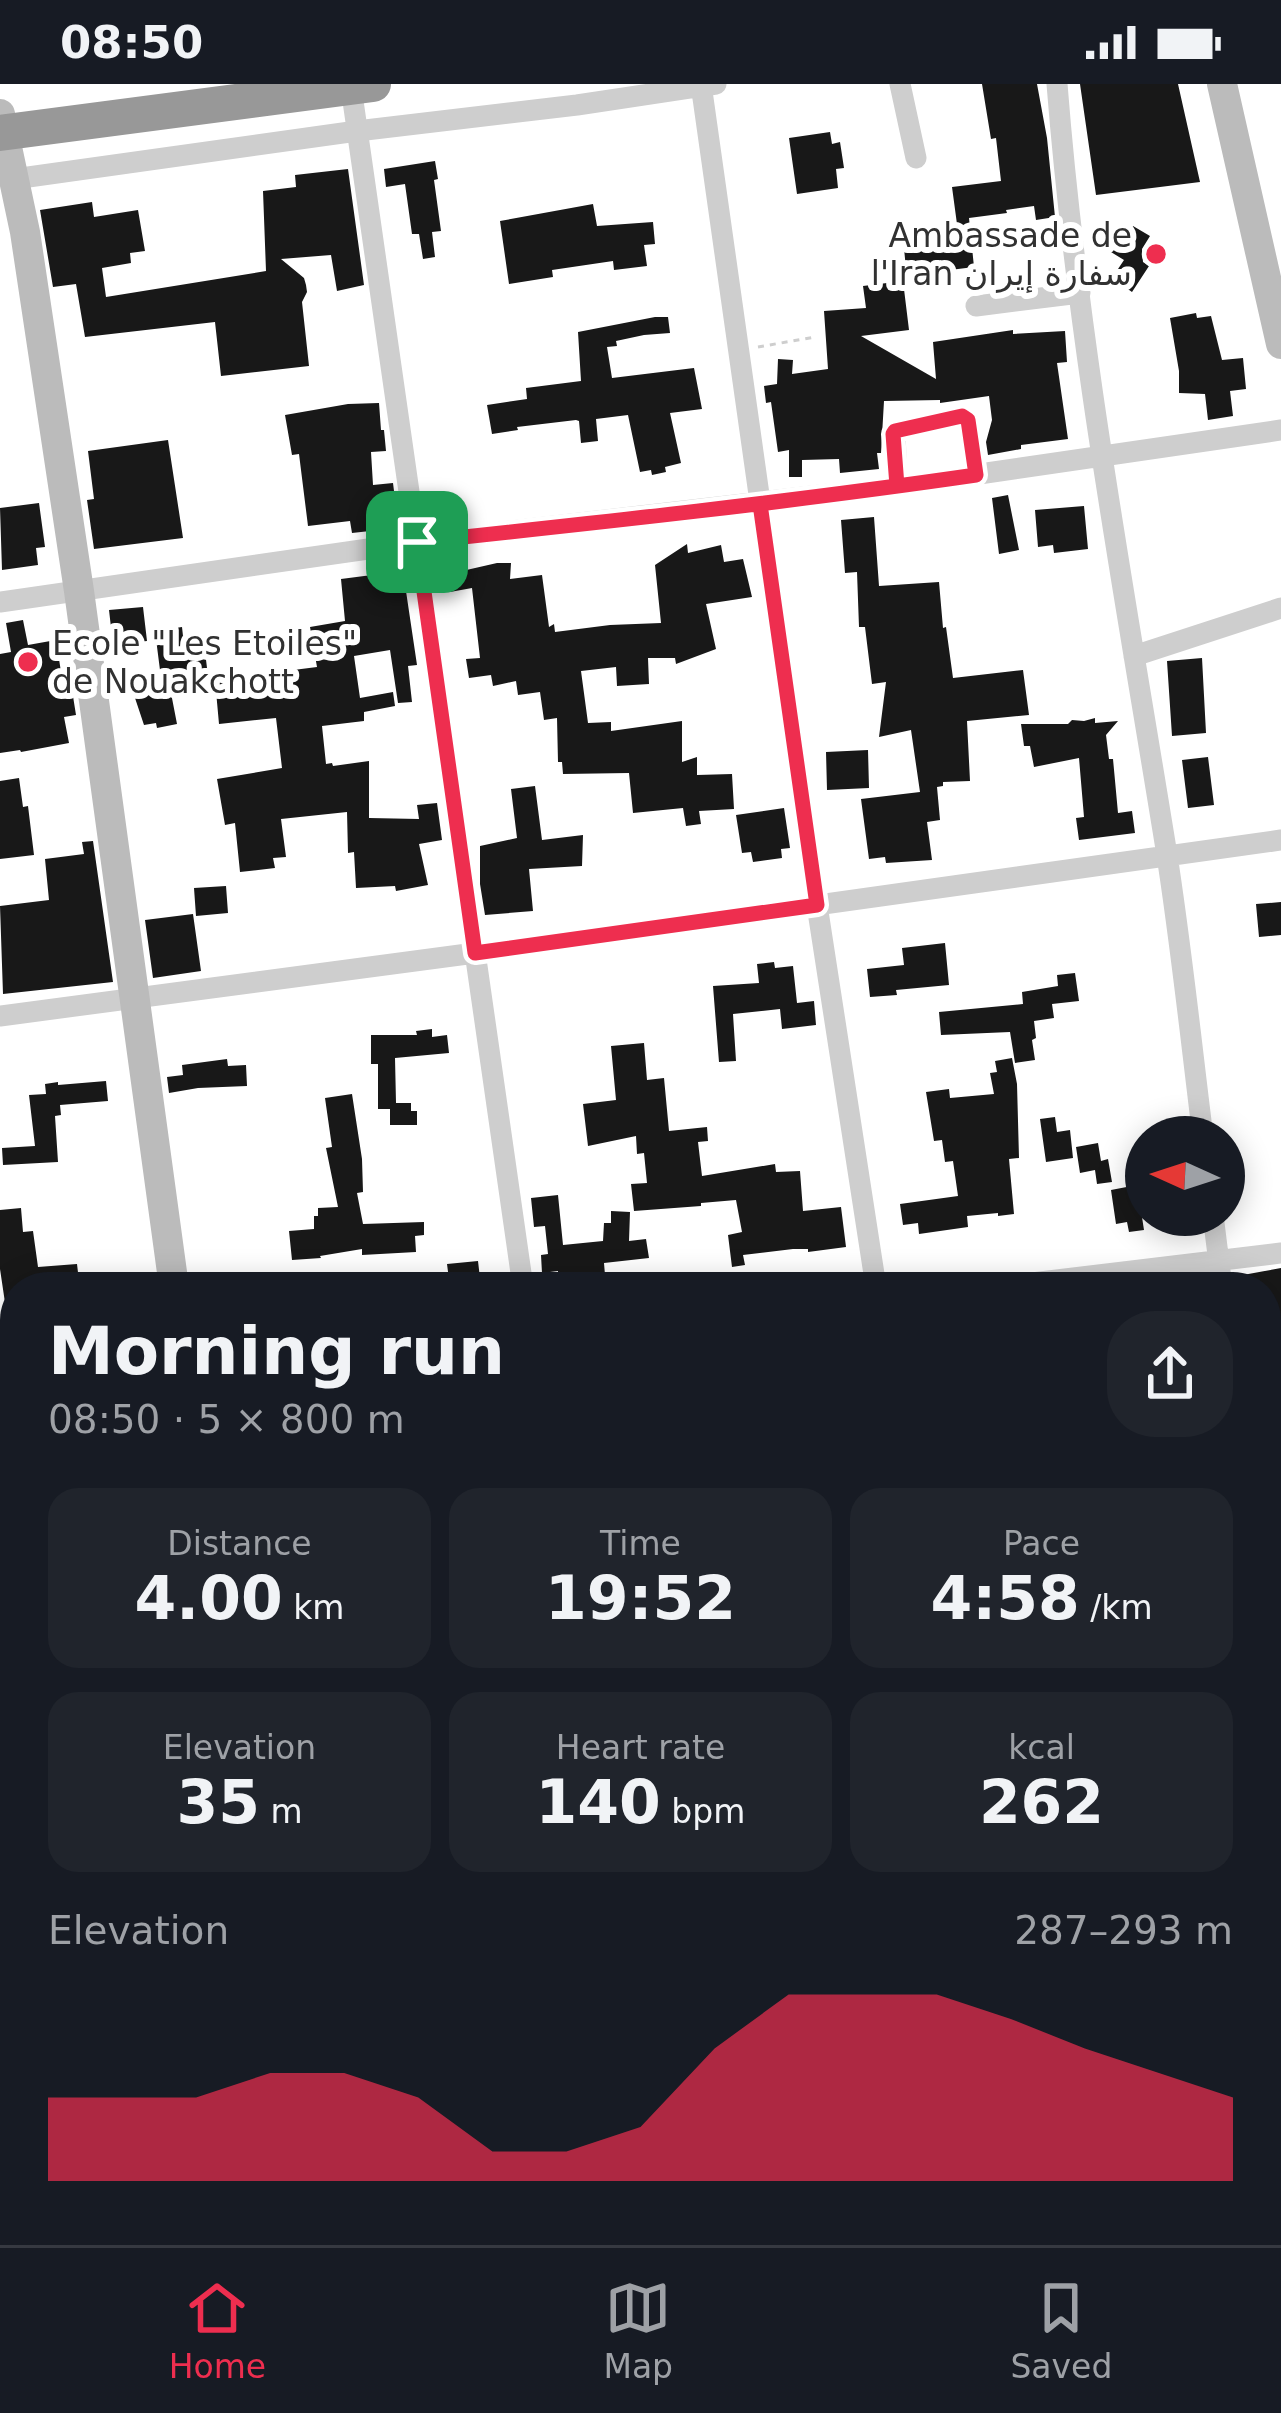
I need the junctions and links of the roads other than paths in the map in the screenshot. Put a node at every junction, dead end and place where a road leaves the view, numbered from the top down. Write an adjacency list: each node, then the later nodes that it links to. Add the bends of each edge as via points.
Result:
1 (188, 84): 9 (highway)
2 (716, 84): 6 (street)
3 (900, 84): 11 (street)
4 (1057, 84): 13 (street)
5 (1222, 84): 15 (street)
6 (701, 85): 10 (street); 20 (street)
7 (362, 86): 8 (highway); 10 (street)
8 (313, 88): 9 (highway)
9 (1, 123): 12 (street)
10 (357, 131): 12 (street); 21 (street)
11 (916, 158)
12 (14, 179): 22 (street)
13 (1080, 293): 14 (street); 17 (street)
14 (976, 306)
15 (1281, 344)
16 (1281, 430): 17 (street)
17 (1102, 455): 18 (street); 25 (street)
18 (976, 475): 19 (street); 19 (street, via 962,416 895,431)
19 (897, 486): 20 (street)
20 (760, 504): 21 (street); 28 (street)
21 (417, 542): 22 (street); 29 (street)
22 (79, 591): 23 (street); 30 (street)
23 (0, 602)
24 (1281, 608): 25 (street)
25 (1134, 656): 27 (street)
26 (1281, 840): 27 (street)
27 (1167, 855): 28 (street); 32 (street)
28 (817, 905): 29 (street); 38 (street)
29 (475, 953): 30 (street); 37 (street)
30 (136, 997): 31 (street); 36 (street)
31 (0, 1016)
32 (1200, 1116)
33 (1216, 1236): 35 (street)
34 (1281, 1253): 35 (street)
35 (1219, 1261): 39 (street); 40 (street)
36 (172, 1272)
37 (522, 1272)
38 (875, 1272)
39 (1126, 1272)
40 (1220, 1272)

